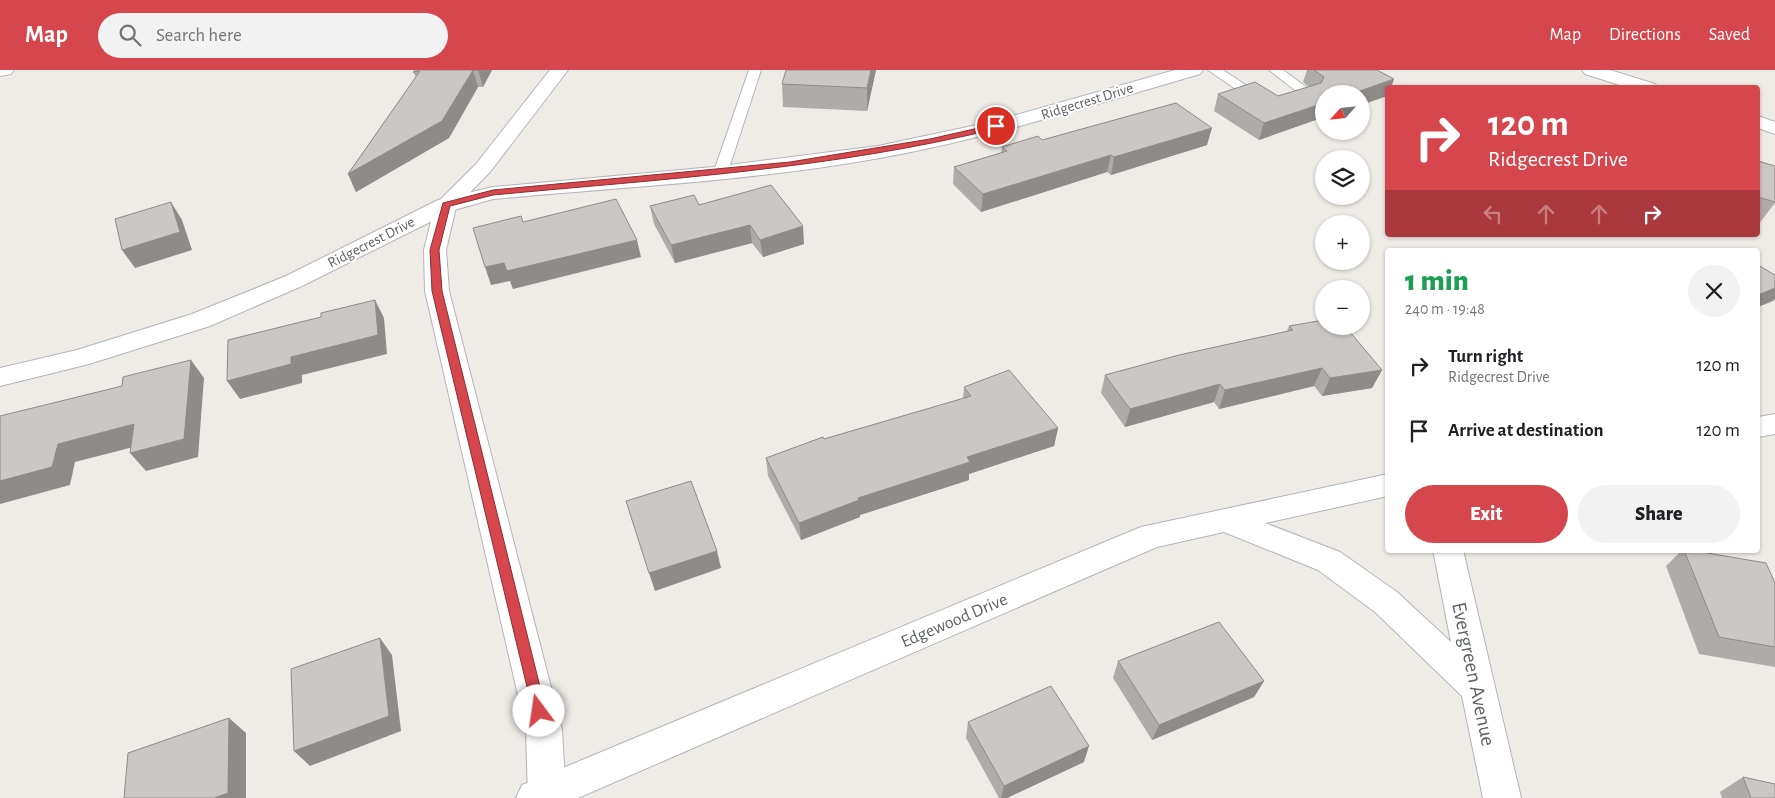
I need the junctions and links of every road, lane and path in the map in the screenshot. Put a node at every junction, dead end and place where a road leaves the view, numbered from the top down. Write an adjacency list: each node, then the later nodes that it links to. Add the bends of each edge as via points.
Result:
1 (5, 70): 8 (street)
2 (559, 70): 13 (street, via 483,168)
3 (755, 70): 12 (lane)
4 (1194, 70): 12 (street, Ridgecrest Drive, via 1030,118 930,142 790,164)
5 (1214, 70): 6 (lane, via 1272,107 1310,95)
6 (1275, 70)
7 (1591, 70): 9 (street)
8 (0, 71)
9 (1639, 85)
10 (1760, 123): 11 (street)
11 (1775, 128)
12 (721, 171): 13 (street, Ridgecrest Drive, via 493,192)
13 (446, 205): 14 (street, Ridgecrest Drive, via 294,281 201,320 80,358); 21 (street, via 435,250 437,291 544,730)
14 (0, 377)
15 (1775, 424): 16 (street)
16 (1760, 427)
17 (1385, 486): 18 (street, Edgewood Drive)
18 (1225, 520): 20 (street, via 1329,561 1386,602); 21 (street, Edgewood Drive, via 1152,536)
19 (1449, 553): 20 (street, Evergreen Avenue)
20 (1476, 687): 22 (street, Evergreen Avenue)
21 (543, 796)
22 (1502, 798)

